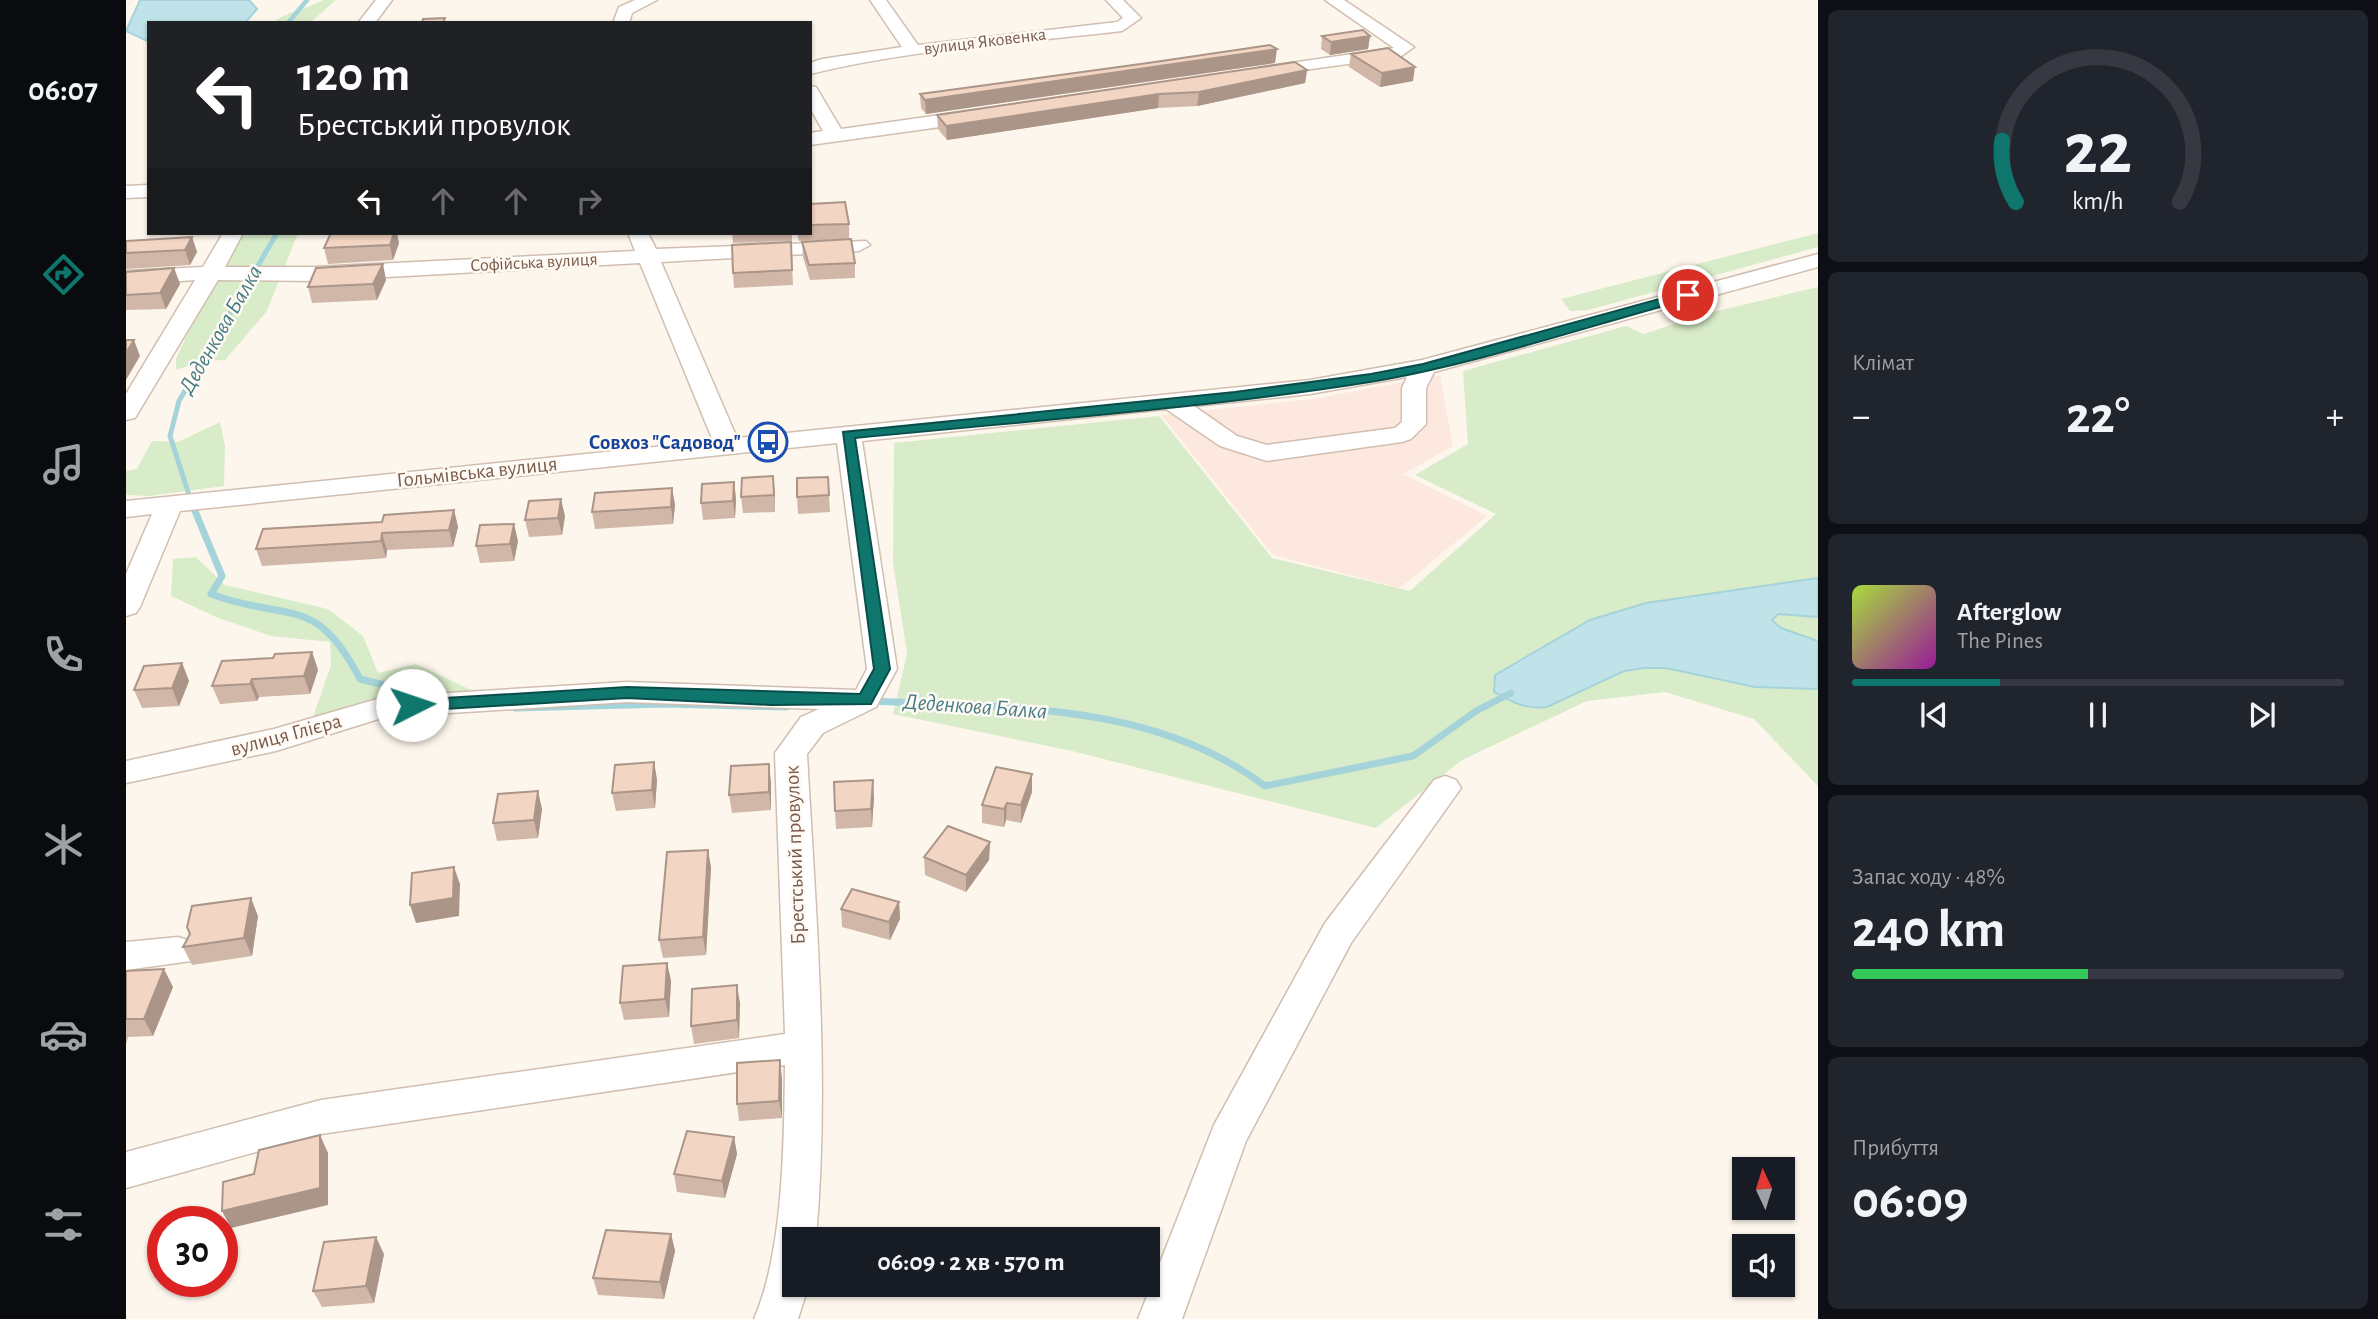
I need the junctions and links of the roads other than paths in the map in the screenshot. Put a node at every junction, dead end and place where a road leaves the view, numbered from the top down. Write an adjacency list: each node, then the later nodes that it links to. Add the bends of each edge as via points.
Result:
1 (384, 0): 6 (street)
2 (649, 0): 7 (street, via 625,10)
3 (878, 0): 8 (street)
4 (1114, 0): 8 (street, вулиця Яковенка, via 1133,18 1122,26)
5 (1333, 0): 10 (street, via 1405,47 1400,52)
6 (368, 21)
7 (622, 21)
8 (912, 51): 9 (street, вулиця Яковенка)
9 (812, 68)
10 (1247, 75)
11 (812, 95): 13 (street)
12 (999, 112): 13 (street)
13 (835, 136): 14 (street)
14 (812, 139)
15 (147, 191): 16 (street)
16 (126, 192)
17 (232, 235): 22 (street)
18 (639, 235): 20 (street)
19 (859, 245): 20 (street, Софійська вулиця)
20 (649, 257): 22 (street, Софійська вулиця, via 315,274); 29 (street)
21 (1818, 260): 24 (street, Гольмівська вулиця)
22 (209, 273): 23 (street, Софійська вулиця); 25 (street, via 183,322)
23 (126, 278)
24 (1424, 367): 26 (street, Гольмівська вулиця, via 1310,387); 26 (street, via 1414,388 1414,424 1402,434 1267,453 1247,451)
25 (133, 386): 27 (street)
26 (1173, 403): 28 (street, Гольмівська вулиця)
27 (126, 413)
28 (848, 435): 29 (street, Гольмівська вулиця); 33 (street, via 882,669)
29 (728, 446): 30 (street, Гольмівська вулиця)
30 (170, 504): 31 (street, Гольмівська вулиця); 32 (street)
31 (126, 509)
32 (126, 607)
33 (865, 700): 34 (street, вулиця Глієра, via 627,692 384,708 276,740); 38 (street, Брестський провулок, via 811,725 791,752)
34 (126, 772)
35 (1445, 788): 41 (street, via 1338,933 1228,1137)
36 (178, 951): 37 (street)
37 (126, 956)
38 (803, 1047): 39 (street, via 321,1117); 40 (street, Брестський провулок, via 802,1171 788,1293)
39 (126, 1170)
40 (776, 1319)
41 (1160, 1319)

